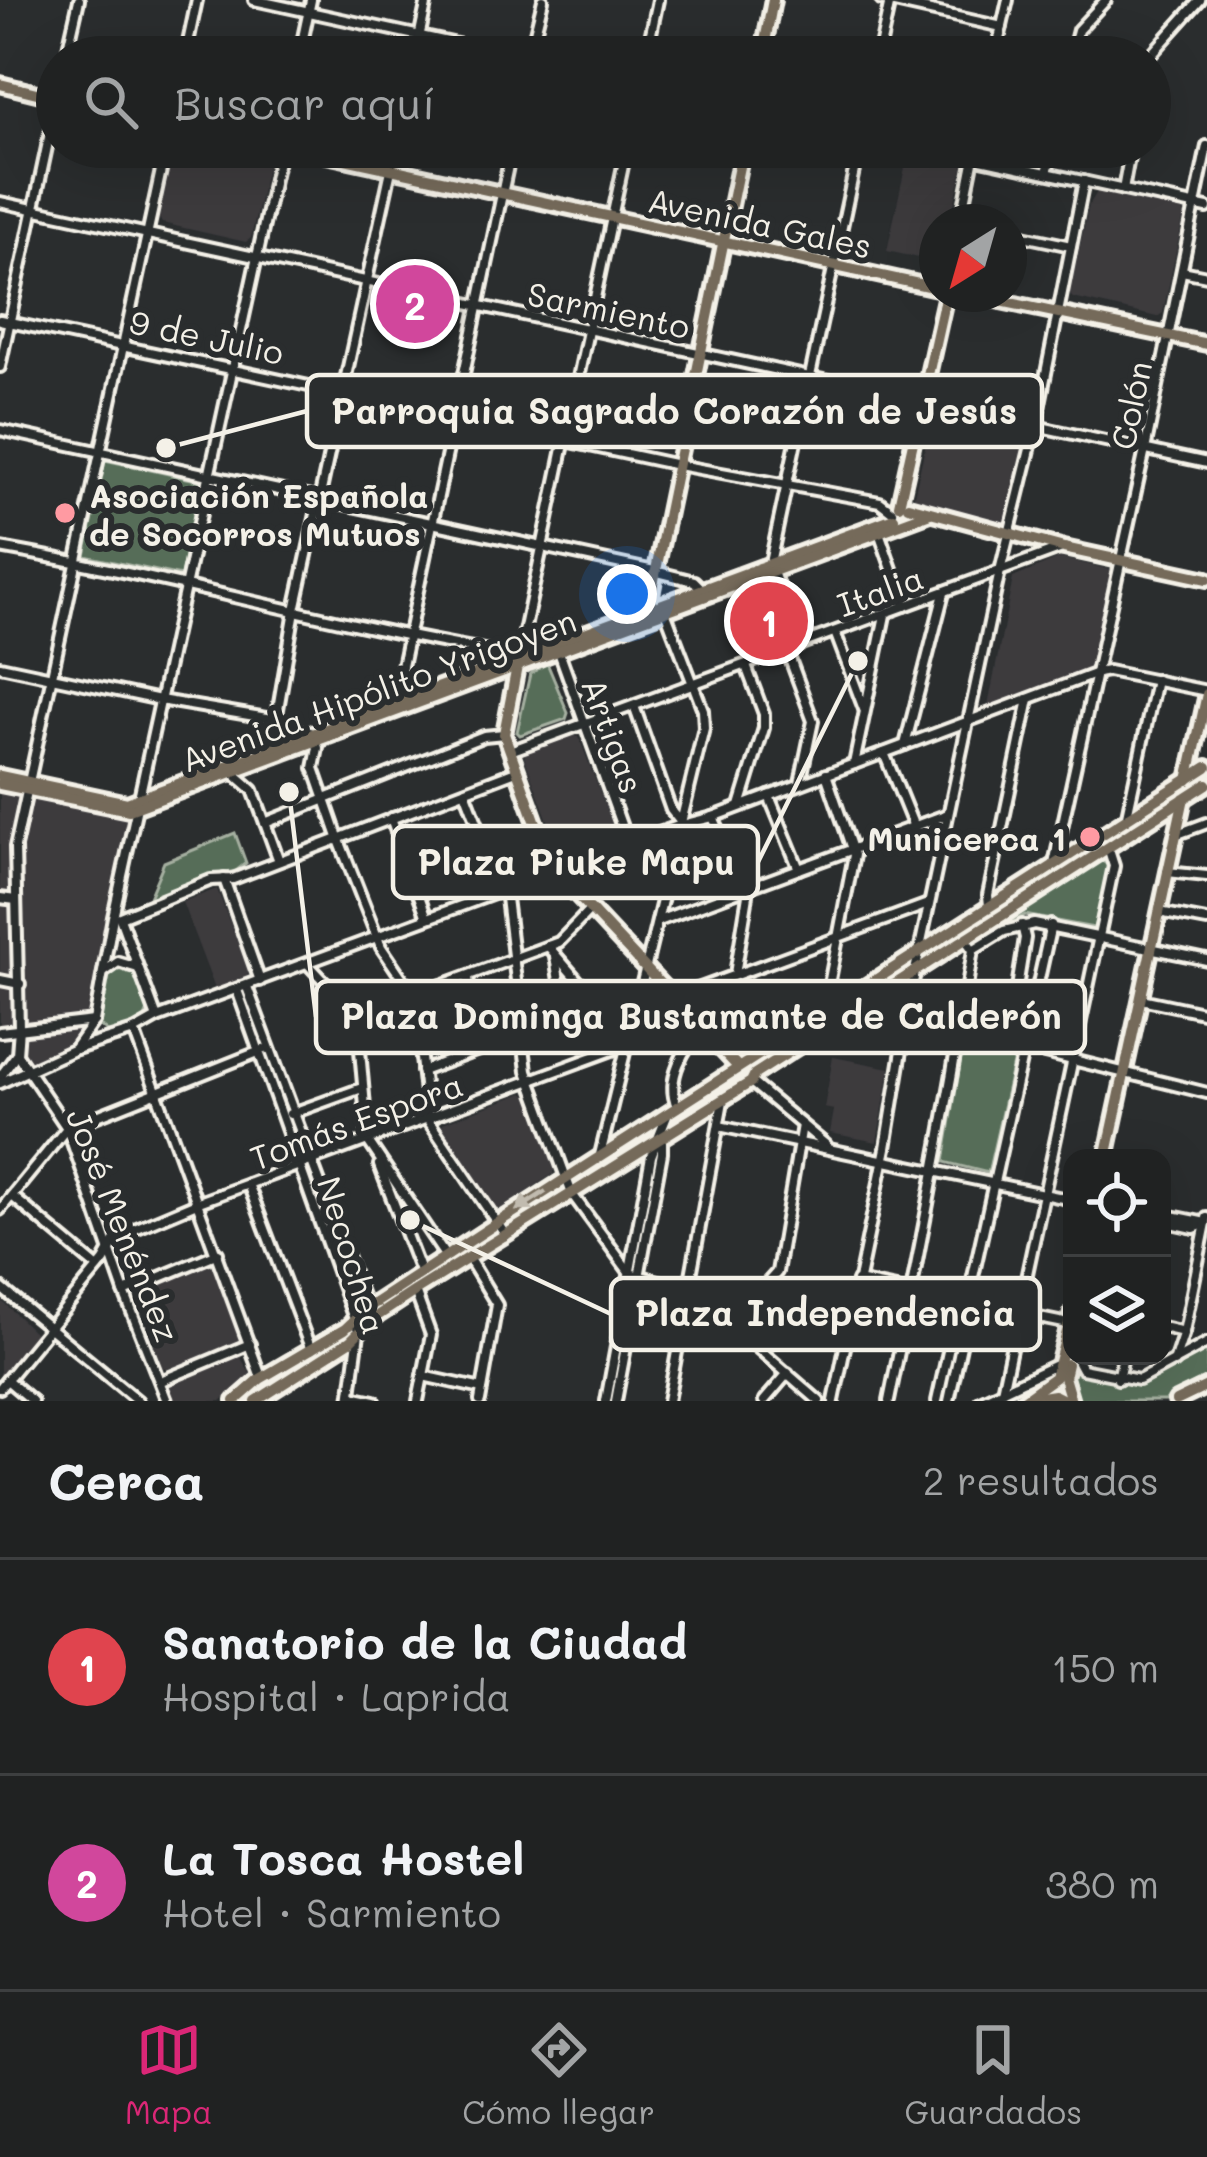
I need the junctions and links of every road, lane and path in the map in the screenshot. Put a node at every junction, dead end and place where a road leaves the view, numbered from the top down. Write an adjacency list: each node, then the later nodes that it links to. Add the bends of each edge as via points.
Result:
1 (79, 0): 15 (street)
2 (197, 0): 16 (street)
3 (254, 0): 13 (street)
4 (311, 0): 13 (street)
5 (427, 0): 18 (street)
6 (543, 0): 19 (street)
7 (658, 0): 20 (street)
8 (773, 0): 21 (main road)
9 (1012, 0): 14 (street)
10 (1106, 0): 24 (street)
11 (1200, 0): 25 (street)
12 (887, 1): 14 (street); 22 (street)
13 (308, 12): 17 (street); 18 (street)
14 (1002, 27): 23 (street)
15 (71, 36)
16 (189, 36)
17 (303, 36)
18 (419, 36)
19 (534, 36)
20 (650, 36)
21 (766, 36)
22 (881, 36)
23 (1000, 36)
24 (1076, 36)
25 (1168, 36)
26 (0, 84): 27 (main road)
27 (36, 93)
28 (1207, 146): 48 (street, Colón)
29 (42, 168): 50 (street)
30 (161, 168): 52 (street)
31 (276, 168): 56 (street)
32 (386, 168): 41 (main road, Avenida Gales)
33 (508, 168): 45 (street)
34 (623, 168): 51 (street)
35 (739, 168): 54 (main road)
36 (854, 168): 57 (street)
37 (972, 168): 47 (street)
38 (1030, 168): 42 (street)
39 (1048, 168): 42 (street)
40 (1128, 168): 44 (street)
41 (391, 169): 45 (main road, Avenida Gales); 60 (street)
42 (1047, 173): 43 (street)
43 (1084, 182): 44 (street); 55 (street)
44 (1124, 190): 48 (street)
45 (503, 194): 51 (main road, Avenida Gales); 62 (street)
46 (0, 202): 50 (street, Sarmiento)
47 (965, 204)
48 (1195, 206): 49 (street); 58 (street, Colón)
49 (1207, 208)
50 (33, 211): 52 (street, Sarmiento); 66 (street)
51 (613, 218): 54 (main road, Avenida Gales); 67 (street)
52 (146, 235): 56 (street, Sarmiento); 70 (street)
53 (1027, 237): 55 (street)
54 (724, 242): 57 (main road, Avenida Gales); 71 (main road)
55 (1071, 246): 65 (street)
56 (255, 258): 60 (street, Sarmiento); 73 (street)
57 (832, 265): 61 (main road, Avenida Gales); 74 (street)
58 (1182, 272): 59 (street); 68 (street, Colón)
59 (1207, 276)
60 (366, 283): 62 (street, Sarmiento); 75 (street)
61 (919, 284)
62 (478, 306): 67 (street, Sarmiento); 77 (street)
63 (1027, 307): 65 (main road)
64 (942, 312): 76 (main road)
65 (1058, 313): 68 (main road); 78 (street)
66 (5, 321): 70 (street, 9 de Julio); 72 (street)
67 (590, 329): 71 (street, Sarmiento); 80 (street)
68 (1168, 337): 69 (main road); 81 (street, Colón)
69 (1207, 344)
70 (122, 346): 73 (street, 9 de Julio); 82 (street)
71 (701, 354): 74 (street, Sarmiento); 84 (main road)
72 (0, 367)
73 (231, 368): 75 (street, 9 de Julio); 85 (street)
74 (811, 378): 76 (street, Sarmiento); 86 (street)
75 (343, 393): 77 (street, 9 de Julio); 87 (street)
76 (923, 402): 78 (street, Sarmiento); 88 (main road)
77 (455, 418): 80 (street, 9 de Julio); 89 (street)
78 (1035, 429): 81 (street, Sarmiento); 91 (street)
79 (0, 430): 82 (street)
80 (566, 440): 84 (street, 9 de Julio); 93 (street)
81 (1145, 450): 83 (street, Sarmiento); 95 (street, Colón)
82 (100, 451): 85 (street); 96 (street)
83 (1207, 464)
84 (678, 465): 86 (street, 9 de Julio); 98 (main road)
85 (209, 475): 87 (street); 101 (street)
86 (788, 484): 88 (street, 9 de Julio, via 880,502); 97 (street)
87 (318, 502): 89 (street); 105 (street)
88 (901, 514): 90 (main road, Avenida Hipólito Yrigoyen); 91 (main road); 97 (main road, Avenida Hipólito Yrigoyen)
89 (433, 526): 93 (street); 110 (street)
90 (879, 532): 97 (main road, Avenida Hipólito Yrigoyen); 104 (street)
91 (1010, 532): 94 (main road); 99 (street)
92 (0, 548): 96 (street)
93 (542, 548): 98 (street); 114 (street)
94 (1064, 548): 95 (main road); 99 (street, Italia)
95 (1121, 560): 100 (main road); 117 (street, Colón)
96 (75, 561): 101 (street); 118 (street)
97 (771, 568): 102 (main road, Avenida Hipólito Yrigoyen); 112 (street)
98 (654, 571): 102 (street, via 694,581); 107 (main road)
99 (1000, 571): 103 (street, Italia); 128 (street)
100 (1207, 579)
101 (187, 585): 105 (street); 123 (street)
102 (704, 592): 106 (main road, Avenida Hipólito Yrigoyen); 107 (main road, Avenida Hipólito Yrigoyen)
103 (945, 592): 104 (street, Italia); 132 (street)
104 (905, 606): 108 (street, Italia)
105 (295, 610): 110 (street); 127 (street)
106 (665, 611): 107 (main road, Avenida Hipólito Yrigoyen); 120 (street)
107 (647, 613): 111 (main road, Avenida Hipólito Yrigoyen)
108 (886, 613): 109 (street, Italia); 126 (street)
109 (835, 632): 112 (street, Italia); 126 (street)
110 (409, 637): 114 (street); 125 (street)
111 (558, 646): 114 (main road, Avenida Hipólito Yrigoyen); 129 (street, Artigas)
112 (799, 646): 113 (street, Italia)
113 (788, 651): 115 (street, Italia); 143 (street, via 812,721)
114 (518, 661): 125 (main road, Avenida Hipólito Yrigoyen); 130 (main road)
115 (746, 665): 120 (street, Italia); 151 (street, via 764,728)
116 (0, 666): 118 (street)
117 (1097, 673): 119 (street); 122 (street); 168 (street, Colón)
118 (51, 677): 123 (street); 145 (street)
119 (1156, 680): 121 (street); 156 (street)
120 (694, 683): 124 (street, Italia); 157 (street, via 704,728)
121 (1207, 693): 141 (main road)
122 (1029, 699): 128 (street); 181 (street)
123 (160, 700): 127 (street); 149 (street)
124 (634, 706): 129 (street, Italia); 157 (street)
125 (395, 707): 131 (main road, Avenida Hipólito Yrigoyen)
126 (864, 709): 136 (street)
127 (273, 719): 131 (street); 134 (street)
128 (968, 722): 132 (street); 152 (street)
129 (584, 724): 133 (street, Italia); 164 (street, Artigas)
130 (504, 734): 133 (main road); 150 (street)
131 (315, 736): 134 (main road, Avenida Hipólito Yrigoyen); 150 (street)
132 (905, 745): 135 (street)
133 (510, 751): 139 (main road)
134 (272, 753): 138 (main road, Avenida Hipólito Yrigoyen)
135 (884, 753): 136 (street); 160 (street)
136 (854, 764): 140 (street)
137 (1207, 767): 141 (main road)
138 (230, 768): 149 (main road, Avenida Hipólito Yrigoyen); 159 (street, via 253,790)
139 (516, 771): 146 (street); 171 (main road)
140 (826, 774): 143 (street); 166 (street)
141 (1189, 779): 148 (main road); 156 (main road)
142 (0, 780): 145 (main road, Avenida Hipólito Yrigoyen)
143 (800, 783): 147 (street)
144 (1207, 784): 148 (main road)
145 (26, 786): 149 (main road, Avenida Hipólito Yrigoyen); 179 (street)
146 (465, 791): 155 (street); 163 (street)
147 (769, 796): 151 (street); 170 (street)
148 (1184, 800): 153 (main road); 161 (main road)
149 (140, 802): 184 (street)
150 (325, 802): 159 (street); 162 (street)
151 (740, 807): 154 (street)
152 (949, 814): 160 (street); 180 (street)
153 (1160, 814): 161 (main road, via 1172,818); 165 (main road)
154 (713, 817): 157 (street); 176 (street)
155 (391, 818): 162 (street); 169 (street)
156 (1126, 820): 168 (main road)
157 (679, 823): 164 (street); 186 (street)
158 (1207, 823): 161 (street)
159 (265, 824): 167 (street)
160 (914, 827): 166 (street)
161 (1175, 830): 172 (main road)
162 (339, 840): 167 (street); 191 (street)
163 (483, 841): 169 (street); 177 (street)
164 (628, 844): 171 (street)
165 (1108, 847): 175 (main road); 190 (street, via 1114,866)
166 (854, 849): 170 (street); 192 (street)
167 (279, 861): 174 (street)
168 (1054, 866): 175 (street, Colón); 181 (main road)
169 (410, 869): 185 (street)
170 (799, 869): 176 (street)
171 (556, 871): 177 (street); 182 (main road)
172 (1166, 872): 173 (street); 183 (main road)
173 (1207, 876)
174 (224, 879): 184 (street); 207 (street)
175 (1053, 883): 193 (main road)
176 (746, 888): 186 (street); 204 (street)
177 (502, 890): 185 (street); 197 (street)
178 (0, 898): 179 (street)
179 (16, 900): 208 (street)
180 (930, 903): 192 (street); 196 (street)
181 (989, 908): 196 (main road)
182 (590, 910): 195 (street); 201 (main road)
183 (1159, 912): 187 (street); 194 (main road)
184 (119, 914): 200 (street); 203 (street)
185 (427, 919): 191 (street)
186 (657, 921): 201 (street)
187 (1207, 921)
188 (1022, 926): 189 (street); 193 (street); 230 (street)
189 (1051, 926): 190 (street); 231 (street)
190 (1099, 935): 194 (street); 236 (street)
191 (377, 937): 199 (street); 210 (street)
192 (838, 937): 204 (street); 219 (street)
193 (969, 945): 202 (main road); 227 (street)
194 (1151, 948): 198 (street); 212 (main road)
195 (551, 950): 197 (street); 214 (street); 218 (street)
196 (920, 952): 202 (street); 219 (main road)
197 (517, 958): 205 (street); 226 (street)
198 (1207, 960)
199 (308, 964): 207 (street); 216 (street)
200 (139, 969): 203 (street, via 118,962); 217 (street)
201 (646, 970): 211 (main road); 213 (street)
202 (915, 971): 219 (main road); 225 (street)
203 (103, 974): 220 (street)
204 (735, 975): 211 (street)
205 (468, 976): 210 (street); 234 (street)
206 (0, 980): 208 (street)
207 (260, 981): 209 (street)
208 (20, 985): 221 (street)
209 (242, 989): 217 (street); 233 (street, Necochea)
210 (415, 996): 216 (street); 238 (street)
211 (673, 998): 222 (main road)
212 (1141, 999): 215 (street); 240 (main road)
213 (637, 1002): 214 (street, via 611,992); 229 (street)
214 (598, 1005): 218 (street)
215 (1207, 1013)
216 (357, 1016): 244 (street)
217 (157, 1018): 223 (street)
218 (566, 1018): 226 (street)
219 (826, 1020): 237 (main road); 242 (main road)
220 (94, 1022): 221 (street); 228 (street); 232 (street)
221 (19, 1028): 224 (street); 235 (street)
222 (703, 1028): 237 (main road); 248 (street, via 683,1048)
223 (134, 1031): 228 (street); 246 (street)
224 (0, 1032)
225 (905, 1032): 227 (street); 260 (street)
226 (525, 1033): 234 (street); 243 (street)
227 (958, 1037): 230 (street); 262 (street)
228 (118, 1038): 232 (street)
229 (626, 1045): 243 (street, Tomás Espora); 259 (street)
230 (1008, 1045): 231 (street)
231 (1023, 1048): 236 (street); 265 (street)
232 (73, 1050): 239 (street)
233 (264, 1050): 246 (street); 249 (street, Necochea)
234 (475, 1051): 238 (street)
235 (17, 1054): 239 (street, José Menéndez); 241 (street)
236 (1072, 1059): 240 (street); 267 (street)
237 (739, 1067): 242 (main road, via 736,1079); 248 (main road)
238 (422, 1070): 250 (street)
239 (28, 1072): 241 (street); 253 (street, José Menéndez)
240 (1124, 1072): 245 (street); 258 (main road)
241 (0, 1080)
242 (750, 1080): 247 (main road); 251 (street)
243 (530, 1082): 250 (street, Tomás Espora); 263 (street)
244 (362, 1088): 249 (street); 256 (street)
245 (1207, 1093)
246 (154, 1094): 253 (street); 270 (street)
247 (724, 1096): 252 (street); 254 (main road)
248 (672, 1111): 254 (street); 259 (main road)
249 (289, 1114): 261 (street, Necochea)
250 (428, 1120): 256 (street, Tomás Espora); 274 (street)
251 (802, 1125): 255 (street); 257 (street)
252 (718, 1126): 255 (street); 285 (street)
253 (67, 1129): 268 (street); 276 (street, José Menéndez)
254 (662, 1136): 266 (main road); 281 (street)
255 (800, 1141): 257 (street); 294 (street, via 778,1272)
256 (368, 1142): 261 (street, Tomás Espora); 279 (street); 282 (street)
257 (827, 1146): 260 (street)
258 (1108, 1149)
259 (600, 1156): 263 (main road)
260 (884, 1158): 262 (street); 283 (street)
261 (306, 1164): 264 (street, Tomás Espora); 291 (street, Necochea); 296 (street, Necochea)
262 (936, 1171): 265 (street); 288 (street)
263 (566, 1178): 266 (street); 274 (main road, one-way to 274)
264 (248, 1184): 270 (street, Tomás Espora); 302 (street)
265 (994, 1184): 267 (street); 289 (street)
266 (572, 1194): 275 (main road); 281 (street)
267 (1043, 1194): 269 (street); 292 (street)
268 (12, 1196): 271 (street); 280 (street)
269 (1063, 1197)
270 (200, 1202): 276 (street, Tomás Espora, via 118,1236); 277 (street)
271 (0, 1210)
272 (1171, 1220): 273 (street, via 1194,1228)
273 (1206, 1221): 298 (street)
274 (497, 1223): 275 (street); 279 (main road)
275 (506, 1237): 278 (main road)
276 (109, 1248): 280 (street); 287 (street, José Menéndez)
277 (218, 1253): 287 (street); 300 (street)
278 (469, 1259): 279 (main road); 315 (street, via 497,1305)
279 (449, 1263): 282 (main road)
280 (98, 1268): 295 (street)
281 (634, 1276): 285 (street); 326 (street); 327 (street)
282 (424, 1279): 286 (main road); 291 (main road)
283 (857, 1281): 288 (street); 331 (street)
284 (0, 1287): 295 (street)
285 (692, 1290): 294 (street); 328 (street)
286 (415, 1291): 291 (main road); 310 (street, via 431,1335)
287 (124, 1292): 312 (street, José Menéndez)
288 (912, 1292): 289 (street); 332 (street)
289 (965, 1303): 292 (street); 333 (street); 334 (street)
290 (792, 1312): 301 (street)
291 (369, 1315): 296 (main road)
292 (1018, 1315): 293 (street); 317 (street)
293 (1063, 1323)
294 (731, 1324): 301 (street)
295 (49, 1327): 313 (street); 319 (street)
296 (357, 1327): 302 (main road); 316 (main road); 318 (street, Necochea)
297 (1171, 1329): 298 (street)
298 (1184, 1333): 305 (street)
299 (1207, 1343): 305 (street)
300 (250, 1344): 312 (street); 316 (street)
301 (760, 1348): 309 (street)
302 (311, 1350): 316 (main road)
303 (1063, 1355): 304 (main road)
304 (1061, 1363): 317 (street); 336 (main road, via 1050,1383)
305 (1174, 1363): 311 (street, via 1147,1378)
306 (1066, 1365): 337 (main road)
307 (1079, 1365): 311 (street)
308 (1121, 1365): 311 (street)
309 (788, 1373): 329 (street); 330 (street)
310 (423, 1376): 315 (street); 324 (street)
311 (1118, 1378)
312 (160, 1381): 321 (street, José Menéndez)
313 (3, 1384): 320 (street)
314 (1207, 1386): 338 (main road)
315 (482, 1389): 325 (street)
316 (264, 1390): 322 (main road)
317 (1002, 1390): 335 (street)
318 (351, 1398): 323 (street)
319 (132, 1399)
320 (32, 1401)
321 (167, 1401)
322 (235, 1401)
323 (375, 1401)
324 (418, 1401)
325 (479, 1401)
326 (606, 1401)
327 (616, 1401)
328 (668, 1401)
329 (764, 1401)
330 (819, 1401)
331 (834, 1401)
332 (889, 1401)
333 (938, 1401)
334 (949, 1401)
335 (980, 1401)
336 (1024, 1401): 337 (main road)
337 (1068, 1401)
338 (1176, 1401)

